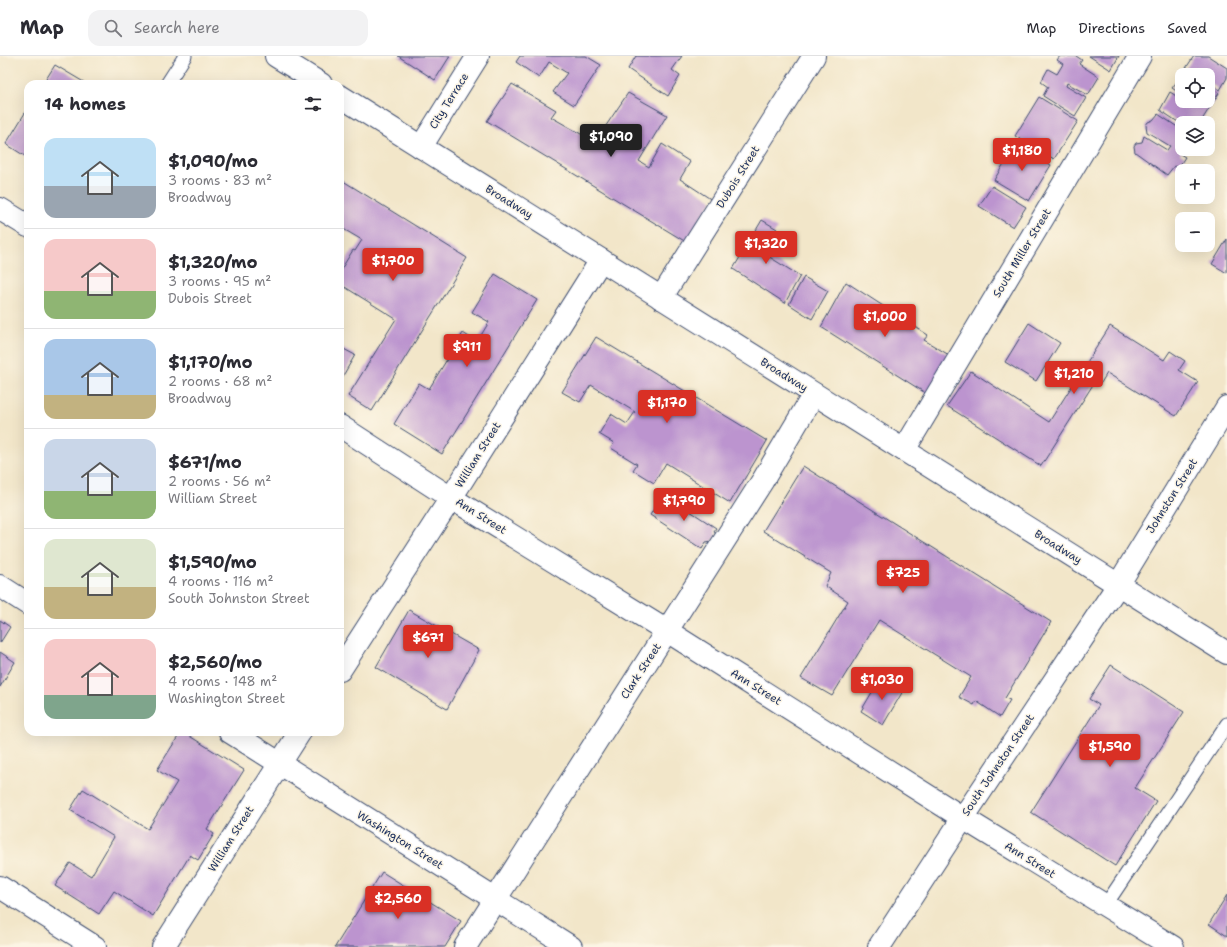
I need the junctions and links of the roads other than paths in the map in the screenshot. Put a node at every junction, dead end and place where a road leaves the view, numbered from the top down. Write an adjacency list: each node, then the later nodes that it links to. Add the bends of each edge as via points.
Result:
1 (185, 56): 6 (lane)
2 (276, 56): 7 (street)
3 (478, 56): 9 (street, City Terrace)
4 (814, 56): 13 (street, Dubois Street)
5 (1140, 56): 17 (street, South Miller Street)
6 (169, 80)
7 (315, 80)
8 (344, 99): 9 (street, Broadway)
9 (421, 147): 12 (street, Broadway)
10 (0, 209): 11 (street)
11 (24, 224)
12 (601, 260): 13 (street, Broadway); 18 (street, William Street)
13 (661, 298): 14 (street, Broadway)
14 (814, 394): 17 (street, Broadway); 22 (street, Clark Street)
15 (1227, 407): 19 (street, Johnston Street)
16 (344, 429): 18 (street, Ann Street)
17 (904, 450): 19 (street, Broadway)
18 (451, 498): 22 (street, Ann Street); 24 (street, William Street)
19 (1118, 585): 23 (street, Broadway); 29 (street, South Johnston Street)
20 (0, 586): 21 (street)
21 (24, 601)
22 (667, 631): 29 (street, Ann Street); 31 (street, Clark Street)
23 (1227, 653)
24 (344, 664)
25 (1227, 724): 32 (lane)
26 (236, 736): 28 (street, Washington Street)
27 (297, 736): 28 (street, William Street)
28 (279, 764): 31 (street, Washington Street); 34 (street, William Street)
29 (963, 818): 32 (street, Ann Street); 37 (street, South Johnston Street)
30 (0, 888): 33 (street)
31 (494, 899): 35 (street, Clark Street); 36 (street, Washington Street)
32 (1105, 906): 38 (street, Ann Street)
33 (95, 947)
34 (163, 947)
35 (465, 947)
36 (571, 947)
37 (879, 947)
38 (1173, 947)

